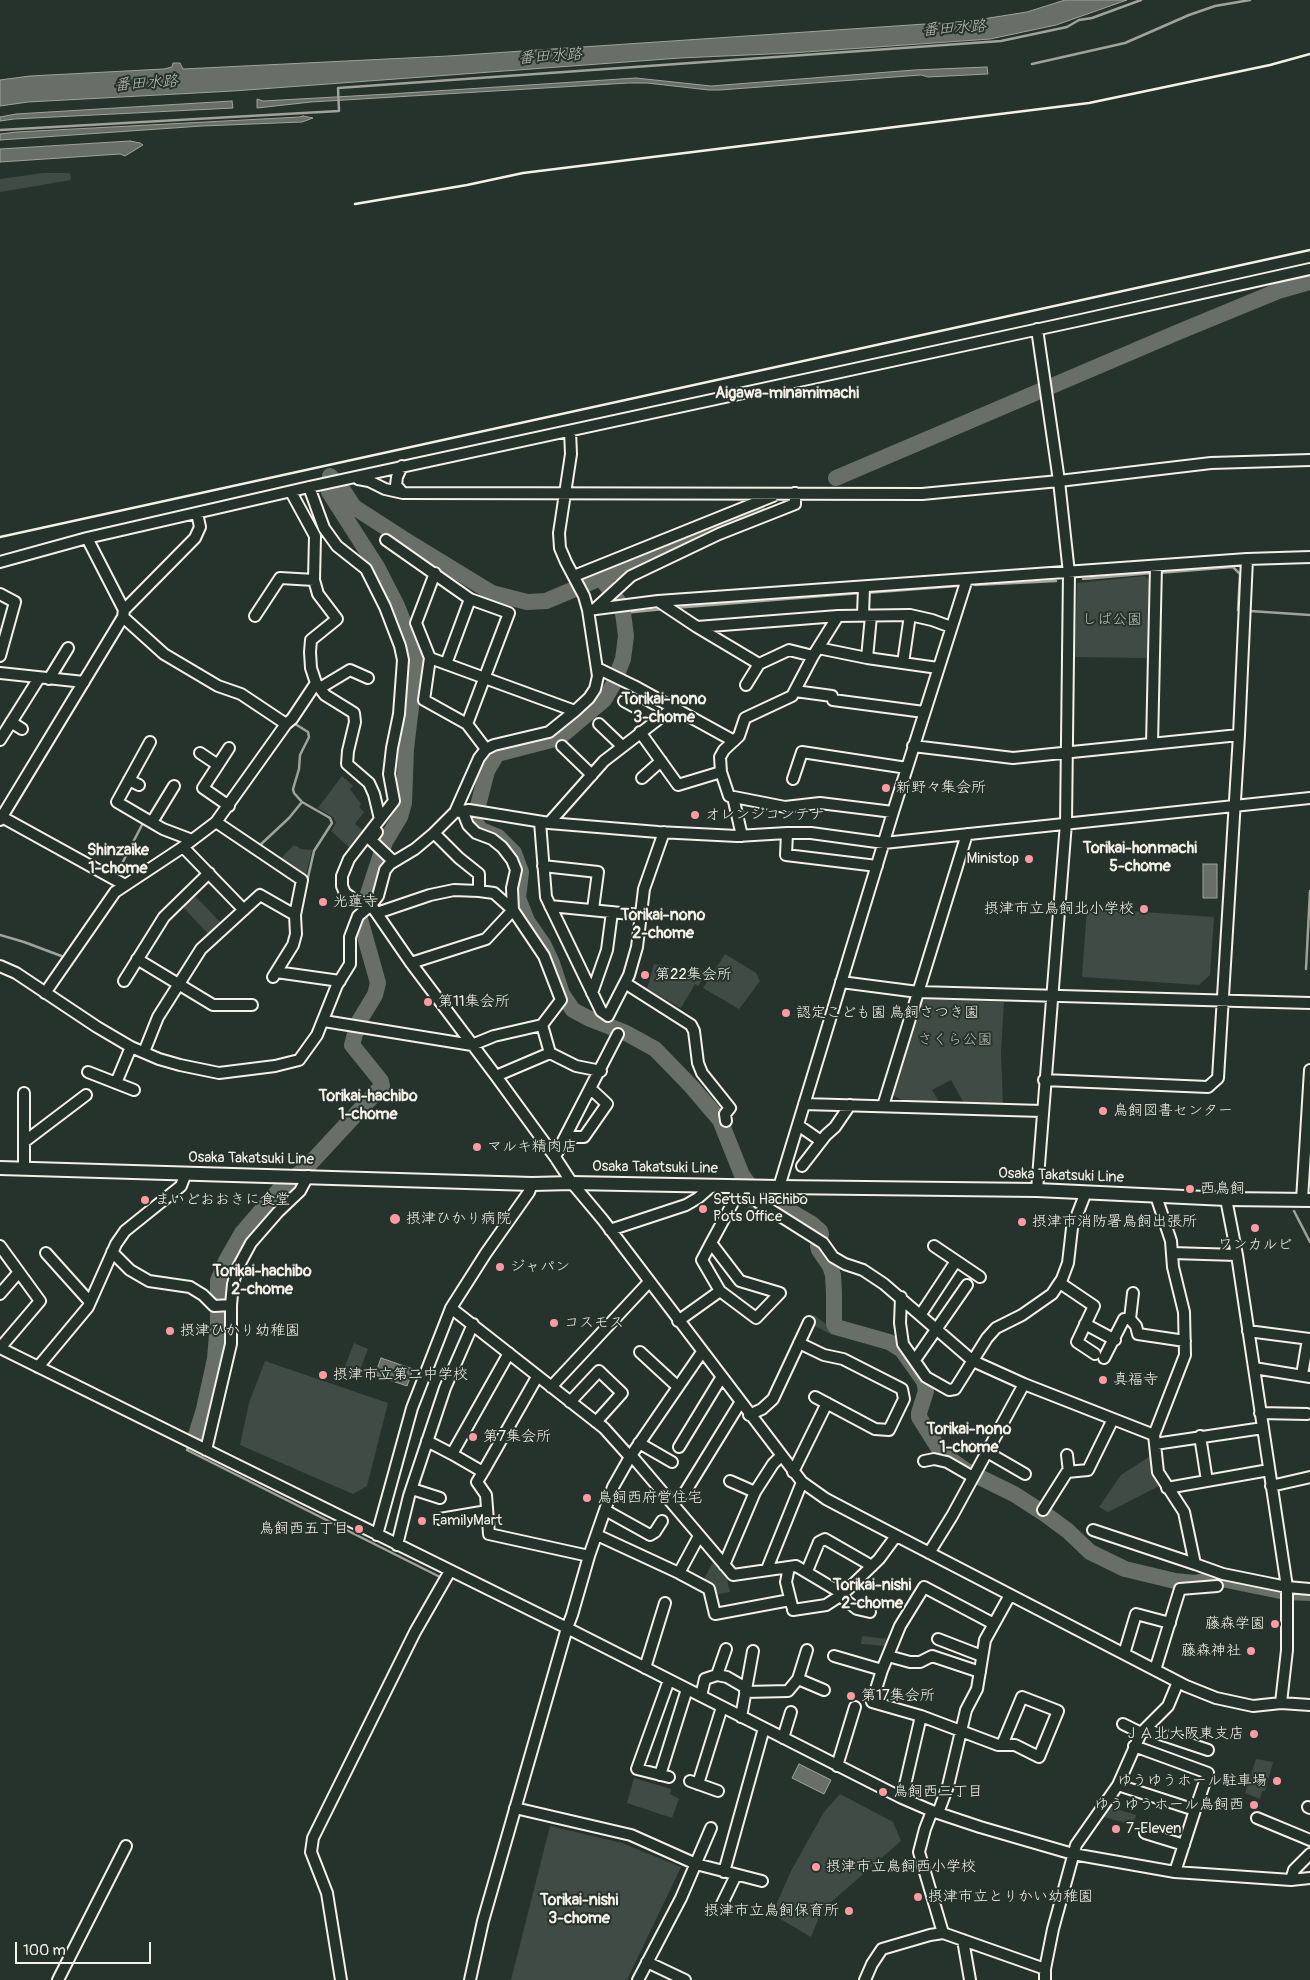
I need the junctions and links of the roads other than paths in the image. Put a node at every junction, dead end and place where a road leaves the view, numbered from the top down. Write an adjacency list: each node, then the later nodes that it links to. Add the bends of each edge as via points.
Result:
1 (1310, 269): 2 (street)
2 (1037, 329): 3 (street); 7 (street)
3 (570, 431): 5 (street); 11 (street, via 571,454)
4 (1310, 460): 7 (street, via 1211,463)
5 (402, 466): 6 (street); 10 (street, via 396,485)
6 (352, 478): 8 (street); 10 (street)
7 (1059, 481): 13 (street, via 922,494); 21 (street)
8 (309, 487): 9 (street); 95 (street, via 324,528 332,540 366,569 400,646 403,660 399,714 389,774 394,801)
9 (291, 492): 14 (street); 25 (street, via 314,536)
10 (403, 493): 11 (street)
11 (565, 494): 12 (street); 23 (street, via 560,548)
12 (779, 494): 13 (street); 23 (street)
13 (795, 494): 30 (street, via 795,504 651,565)
14 (197, 513): 15 (street); 31 (street, via 200,527 195,538)
15 (87, 538): 19 (street); 31 (street)
16 (386, 540): 22 (street)
17 (1310, 557): 18 (street)
18 (1247, 559): 20 (street); 67 (street)
19 (0, 562)
20 (1156, 566): 21 (street); 71 (street)
21 (1069, 572): 24 (street); 77 (street)
22 (435, 573): 28 (street); 41 (street, via 416,623)
23 (575, 578): 30 (street)
24 (967, 579): 26 (street); 37 (street)
25 (314, 580): 33 (street, via 280,578); 53 (street, via 318,594 337,619 311,640 312,668)
26 (864, 587): 29 (street); 35 (street)
27 (0, 594): 40 (street, via 15,602)
28 (470, 599): 44 (street); 51 (street, via 509,613)
29 (665, 606): 30 (street, via 633,604); 36 (street)
30 (591, 609): 46 (street)
31 (123, 613): 52 (street); 61 (street, via 164,654 218,686 241,694)
32 (910, 615): 35 (street); 37 (street); 43 (street)
33 (255, 616)
34 (838, 616): 35 (street); 36 (street); 39 (street)
35 (867, 616): 42 (street)
36 (697, 627): 45 (street)
37 (951, 627): 47 (street)
38 (68, 648): 49 (street)
39 (816, 652): 42 (street); 45 (street, via 789,650); 55 (street)
40 (0, 656)
41 (430, 658): 44 (street); 63 (street, via 424,700)
42 (867, 658): 43 (street)
43 (903, 663): 47 (street)
44 (446, 664): 51 (street)
45 (760, 664): 54 (street)
46 (596, 668): 57 (street); 58 (street, via 595,689)
47 (938, 668): 59 (street)
48 (0, 673): 49 (street)
49 (44, 678): 52 (street); 62 (street)
50 (368, 678): 53 (street, via 350,670)
51 (485, 679): 58 (street); 63 (street)
52 (84, 682): 96 (street)
53 (318, 685): 61 (street); 95 (street, via 325,695 354,713 347,764 369,783)
54 (746, 685)
55 (795, 691): 59 (street, via 832,696 833,700); 69 (street, via 792,696 745,718)
56 (624, 701): 60 (street)
57 (673, 708): 60 (street); 69 (street)
58 (576, 711): 76 (street, via 550,732)
59 (924, 712): 74 (street)
60 (657, 719): 66 (street)
61 (289, 721): 91 (street)
62 (11, 722): 65 (street); 68 (street)
63 (467, 724): 76 (street)
64 (599, 724): 73 (street)
65 (22, 729)
66 (640, 732): 73 (street); 79 (street)
67 (1239, 735): 71 (street); 92 (street)
68 (0, 740)
69 (734, 741): 82 (street, via 720,757)
70 (150, 742): 86 (street)
71 (1152, 744): 77 (street)
72 (562, 746): 83 (street)
73 (622, 746): 83 (street)
74 (913, 746): 77 (street, via 1013,758); 81 (street)
75 (228, 748): 80 (street)
76 (486, 749): 93 (street)
77 (1067, 752): 100 (street)
78 (200, 753): 80 (street)
79 (661, 761): 82 (street, via 678,786); 84 (street)
80 (218, 765): 91 (street, via 203,788)
81 (906, 768): 85 (street, via 802,752); 94 (street)
82 (721, 772): 89 (street, via 729,796)
83 (592, 775): 99 (street)
84 (642, 778)
85 (793, 779)
86 (129, 780): 87 (street); 97 (street, via 117,802)
87 (139, 785)
88 (175, 786): 97 (street)
89 (733, 797): 94 (street, via 785,807 820,804); 105 (street)
90 (1310, 798): 92 (street)
91 (229, 806): 98 (street)
92 (1234, 807): 100 (street); 134 (street)
93 (462, 811): 99 (street); 102 (street); 118 (street, via 468,826 476,834 497,843 512,860 516,870 512,888)
94 (893, 812): 107 (street)
95 (382, 816): 108 (street, via 387,820 371,840); 115 (street, via 349,859 342,876 346,892 356,901)
96 (1, 817): 112 (street)
97 (152, 822): 106 (street)
98 (216, 822): 106 (street); 120 (street, via 302,880)
99 (545, 823): 101 (street); 109 (street)
100 (1066, 823): 104 (street); 133 (street)
101 (664, 832): 105 (street); 121 (street, via 644,889)
102 (434, 833): 108 (street, via 415,850); 113 (street, via 479,874)
103 (787, 833): 105 (street); 107 (street); 110 (street, via 786,855)
104 (967, 834): 107 (street); 130 (street)
105 (742, 836)
106 (187, 843): 111 (street); 112 (street)
107 (884, 843): 110 (street)
108 (393, 861): 115 (street, via 385,870)
109 (543, 866): 114 (street); 116 (street, via 598,872)
110 (877, 866): 127 (street)
111 (209, 873): 117 (street); 122 (street, via 164,917)
112 (118, 881): 131 (street, via 115,892)
113 (479, 890): 115 (street, via 454,890); 118 (street, via 494,893)
114 (550, 906): 116 (street); 132 (street)
115 (374, 909): 123 (street); 126 (street, via 358,916 350,937 350,964)
116 (593, 909): 119 (street)
117 (244, 910): 120 (street, via 260,895); 129 (street, via 201,950)
118 (513, 910): 123 (street, via 486,939); 138 (street, via 544,956 561,1000)
119 (612, 912): 121 (street); 132 (street, via 606,950)
120 (295, 915): 126 (street, via 293,945 274,975)
121 (641, 915): 128 (street, via 638,947)
122 (138, 959): 125 (street); 129 (street)
123 (411, 963): 140 (street)
124 (0, 966): 131 (street)
125 (124, 981)
126 (340, 981): 137 (street)
127 (841, 982): 130 (street); 155 (street)
128 (625, 983): 132 (street, via 608,1016 601,1012); 159 (street, via 691,1025 702,1073 730,1108)
129 (179, 984): 136 (street, via 213,1005); 142 (street, via 158,1016)
130 (918, 992): 133 (street); 157 (street)
131 (45, 993): 141 (street)
132 (592, 993)
133 (1051, 996): 134 (street); 148 (street)
134 (1224, 1001): 135 (street); 148 (street, via 1218,1078 1208,1087)
135 (1310, 1003)
136 (252, 1005)
137 (324, 1022): 140 (street); 142 (street, via 299,1060 275,1066 219,1073 180,1065)
138 (542, 1025): 140 (street, via 494,1036); 143 (street)
139 (618, 1034): 145 (street)
140 (472, 1045): 147 (street)
141 (131, 1046): 142 (street); 149 (street)
142 (144, 1052)
143 (550, 1053): 145 (street, via 576,1066); 147 (street)
144 (1310, 1070): 154 (street)
145 (601, 1071): 150 (street)
146 (88, 1072): 149 (street)
147 (496, 1076): 165 (street)
148 (1044, 1080): 158 (street)
149 (116, 1083): 151 (street)
150 (591, 1089): 161 (street); 161 (street, via 607,1104 584,1137)
151 (134, 1090)
152 (24, 1093): 163 (street)
153 (86, 1095): 163 (street)
154 (1309, 1103): 164 (street)
155 (804, 1104): 156 (street); 160 (street)
156 (850, 1105): 157 (street); 162 (street)
157 (883, 1106): 158 (street)
158 (1042, 1111): 176 (street)
159 (726, 1121)
160 (798, 1126): 162 (street); 175 (street)
161 (565, 1137): 165 (street)
162 (821, 1141): 166 (street)
163 (24, 1142): 168 (street)
164 (1308, 1145): 180 (street)
165 (556, 1157): 171 (street)
166 (802, 1166)
167 (0, 1168): 168 (main road, Osaka Takatsuki Line)
168 (24, 1169): 169 (main road, Osaka Takatsuki Line)
169 (186, 1173): 170 (main road, Osaka Takatsuki Line); 185 (street, via 181,1186 126,1231)
170 (306, 1176): 172 (main road, Osaka Takatsuki Line); 200 (street, via 300,1191 251,1243 237,1269)
171 (572, 1183): 172 (main road, Osaka Takatsuki Line); 173 (main road, Osaka Takatsuki Line); 181 (street)
172 (532, 1184): 201 (street)
173 (713, 1186): 174 (main road, Osaka Takatsuki Line); 181 (street, via 686,1205)
174 (748, 1186): 175 (main road, Osaka Takatsuki Line); 182 (street); 198 (street, via 758,1202 819,1241 833,1257 863,1270)
175 (779, 1187): 176 (main road, Osaka Takatsuki Line)
176 (1037, 1190): 177 (main road, Osaka Takatsuki Line)
177 (1086, 1192): 178 (main road, Osaka Takatsuki Line); 193 (street, via 1072,1228 1068,1263)
178 (1156, 1196): 179 (main road, Osaka Takatsuki Line); 187 (street)
179 (1226, 1199): 180 (main road, Osaka Takatsuki Line); 188 (street)
180 (1306, 1200)
181 (610, 1230): 192 (street)
182 (711, 1243): 195 (street, via 702,1260); 195 (street, via 740,1281 780,1293 756,1318)
183 (0, 1246): 190 (street)
184 (934, 1246): 189 (street)
185 (112, 1252): 199 (street); 200 (street, via 130,1270 149,1281 190,1287 214,1306)
186 (46, 1253): 199 (street)
187 (1172, 1253): 188 (street); 212 (street, via 1184,1312)
188 (1237, 1255): 209 (street)
189 (956, 1261): 191 (street); 202 (street)
190 (19, 1272): 197 (street); 214 (street, via 40,1301)
191 (980, 1277)
192 (649, 1282): 204 (street); 226 (street)
193 (1060, 1283): 207 (street, via 1094,1306); 219 (street, via 1052,1294 996,1328)
194 (967, 1285): 208 (street)
195 (720, 1291): 204 (street)
196 (1134, 1293): 203 (street)
197 (0, 1294)
198 (901, 1296): 202 (street); 218 (street, via 903,1344)
199 (90, 1302): 220 (street)
200 (231, 1305): 243 (street, via 231,1344)
201 (451, 1308): 206 (street); 274 (street, via 412,1408)
202 (921, 1314): 208 (street)
203 (1130, 1319): 211 (street, via 1124,1319); 212 (street, via 1138,1334)
204 (678, 1321): 216 (street)
205 (809, 1322): 213 (street)
206 (473, 1324): 217 (street); 240 (street, via 445,1388)
207 (1085, 1324): 211 (street); 211 (street, via 1077,1342 1100,1356)
208 (937, 1328): 218 (street); 219 (street)
209 (1248, 1330): 210 (street); 221 (street)
210 (1309, 1339): 222 (street)
211 (1115, 1340)
212 (1185, 1341): 239 (street, via 1186,1354)
213 (799, 1343): 231 (street, via 824,1355 843,1359 902,1389 904,1399 889,1430 875,1429); 234 (street, via 772,1399)
214 (0, 1348): 220 (street)
215 (640, 1352): 227 (street)
216 (702, 1352): 224 (street); 227 (street)
217 (509, 1353): 223 (street); 245 (street)
218 (916, 1360): 219 (street, via 926,1377 948,1390 955,1388)
219 (974, 1361): 225 (street)
220 (38, 1367): 243 (street)
221 (1254, 1368): 222 (street); 232 (street)
222 (1306, 1376)
223 (537, 1377): 226 (street); 252 (street)
224 (721, 1378): 230 (street); 242 (street)
225 (1024, 1384): 235 (street); 244 (street)
226 (551, 1387): 229 (street)
227 (678, 1387): 241 (street)
228 (815, 1397): 231 (street)
229 (570, 1402): 236 (street); 236 (street, via 599,1370 622,1393)
230 (740, 1403): 234 (street); 265 (street)
231 (827, 1403): 253 (street)
232 (1260, 1413): 233 (street); 237 (street)
233 (1307, 1414)
234 (749, 1415): 248 (street)
235 (1113, 1419): 239 (street); 254 (street, via 1088,1470)
236 (596, 1422): 247 (street)
237 (1263, 1428): 238 (street); 251 (street)
238 (1200, 1436): 239 (street); 259 (street)
239 (1155, 1440): 263 (street, via 1158,1472)
240 (427, 1442): 245 (street); 262 (street)
241 (639, 1443): 247 (street); 250 (street)
242 (678, 1446)
243 (206, 1450): 274 (street)
244 (987, 1452): 255 (street); 256 (street)
245 (452, 1454): 252 (street)
246 (1067, 1455): 254 (street)
247 (630, 1456): 267 (street); 275 (street)
248 (780, 1456): 253 (street); 264 (street)
249 (924, 1461): 256 (street, via 947,1462)
250 (672, 1462)
251 (1269, 1470): 259 (street); 261 (street)
252 (483, 1472): 269 (street, via 477,1482 486,1495)
253 (793, 1472): 260 (street)
254 (1069, 1472): 268 (street)
255 (1025, 1474)
256 (974, 1475): 278 (street)
257 (1310, 1477): 261 (street)
258 (730, 1481): 264 (street)
259 (1207, 1481): 263 (street)
260 (802, 1482): 276 (street, via 826,1499); 284 (street)
261 (1272, 1486): 290 (street)
262 (412, 1488): 266 (street); 277 (street)
263 (1167, 1488): 280 (street, via 1184,1512)
264 (754, 1492): 281 (street)
265 (684, 1494)
266 (440, 1498)
267 (605, 1510): 271 (street, via 650,1535 656,1532); 273 (street)
268 (1043, 1510)
269 (487, 1511): 270 (street); 279 (street, via 489,1534)
270 (440, 1519)
271 (662, 1521)
272 (1093, 1530): 280 (street)
273 (597, 1534): 279 (street); 287 (street)
274 (377, 1535): 277 (street)
275 (699, 1536): 281 (street); 287 (street)
276 (896, 1536): 278 (street); 282 (street)
277 (396, 1545): 285 (street)
278 (929, 1553): 292 (street)
279 (589, 1556): 298 (street)
280 (1195, 1564): 290 (street)
281 (724, 1565): 284 (street, via 733,1575)
282 (872, 1566): 286 (street, via 825,1539 820,1542); 291 (street)
283 (789, 1567): 284 (street); 286 (street); 294 (street, via 786,1582)
284 (767, 1569)
285 (450, 1571): 298 (street); 362 (street, via 415,1632 313,1838 311,1852 327,1893)
286 (807, 1571): 291 (street)
287 (679, 1573): 294 (street, via 709,1589 715,1614)
288 (1217, 1586): 296 (street, via 1180,1589)
289 (1310, 1589): 290 (street)
290 (1287, 1591): 319 (street, via 1287,1650)
291 (841, 1595): 294 (street, via 826,1605); 295 (street, via 857,1609)
292 (1010, 1595): 297 (street); 303 (street)
293 (665, 1603): 307 (street, via 655,1621)
294 (792, 1608)
295 (870, 1612)
296 (1170, 1623): 303 (street, via 1136,1614); 309 (street)
297 (994, 1624): 305 (street, via 924,1587 900,1626); 306 (street, via 984,1640)
298 (567, 1628): 307 (street); 338 (street)
299 (938, 1639): 306 (street)
300 (726, 1649): 311 (street)
301 (807, 1650): 312 (street)
302 (753, 1651): 316 (street)
303 (1124, 1654): 309 (street)
304 (834, 1656): 308 (street)
305 (888, 1656): 308 (street); 310 (street, via 920,1662 932,1656)
306 (982, 1656): 310 (street)
307 (646, 1668): 313 (street)
308 (882, 1670): 324 (street, via 872,1702)
309 (1155, 1670): 314 (street)
310 (980, 1672): 329 (street)
311 (717, 1675): 316 (street, via 727,1677); 318 (street, via 705,1679)
312 (798, 1679): 316 (street, via 788,1691); 317 (street)
313 (669, 1680): 315 (street); 315 (street, via 637,1769 665,1776)
314 (1178, 1682): 319 (street, via 1216,1698 1253,1706); 328 (street, via 1168,1706)
315 (687, 1690): 318 (street)
316 (746, 1690): 325 (street)
317 (824, 1690)
318 (701, 1696): 321 (street)
319 (1281, 1703): 320 (street)
320 (1310, 1706)
321 (722, 1707): 325 (street); 336 (street, via 694,1782)
322 (855, 1707): 334 (street)
323 (792, 1712): 330 (street)
324 (921, 1716): 329 (street); 337 (street)
325 (741, 1717): 327 (street)
326 (1123, 1724): 328 (street)
327 (764, 1728): 330 (street); 350 (street)
328 (1143, 1731): 332 (street); 333 (street)
329 (961, 1732): 331 (street); 340 (street, via 948,1786)
330 (783, 1738): 334 (street)
331 (1002, 1745): 331 (street, via 1022,1697 1058,1711 1039,1757 1015,1745)
332 (1134, 1746): 335 (street); 339 (street, via 1208,1773)
333 (1208, 1750)
334 (837, 1766): 337 (street)
335 (1118, 1784): 339 (street); 347 (street)
336 (718, 1791)
337 (902, 1798): 340 (street)
338 (516, 1808): 349 (street, via 631,1835); 363 (street, via 483,1921)
339 (1195, 1810): 345 (street)
340 (935, 1812): 347 (street); 357 (street, via 925,1829 919,1852)
341 (1257, 1818): 344 (street)
342 (711, 1828): 349 (street)
343 (1145, 1833): 345 (street)
344 (1310, 1840)
345 (1184, 1844): 351 (street)
346 (126, 1846): 361 (street)
347 (1073, 1854): 351 (street); 360 (street)
348 (1310, 1854): 354 (street, via 1294,1870)
349 (696, 1864): 350 (street); 359 (street)
350 (724, 1872): 352 (street)
351 (1175, 1872): 354 (street)
352 (736, 1875): 355 (street); 356 (street)
353 (1310, 1878): 354 (street)
354 (1291, 1880)
355 (762, 1881)
356 (719, 1910)
357 (942, 1933): 358 (street); 366 (street, via 882,1950)
358 (963, 1940): 360 (street); 367 (street)
359 (647, 1962): 364 (street); 365 (street)
360 (1044, 1969): 368 (street)
361 (58, 1980)
362 (341, 1980)
363 (470, 1980)
364 (638, 1980)
365 (685, 1980)
366 (864, 1980)
367 (970, 1980)
368 (1045, 1980)

